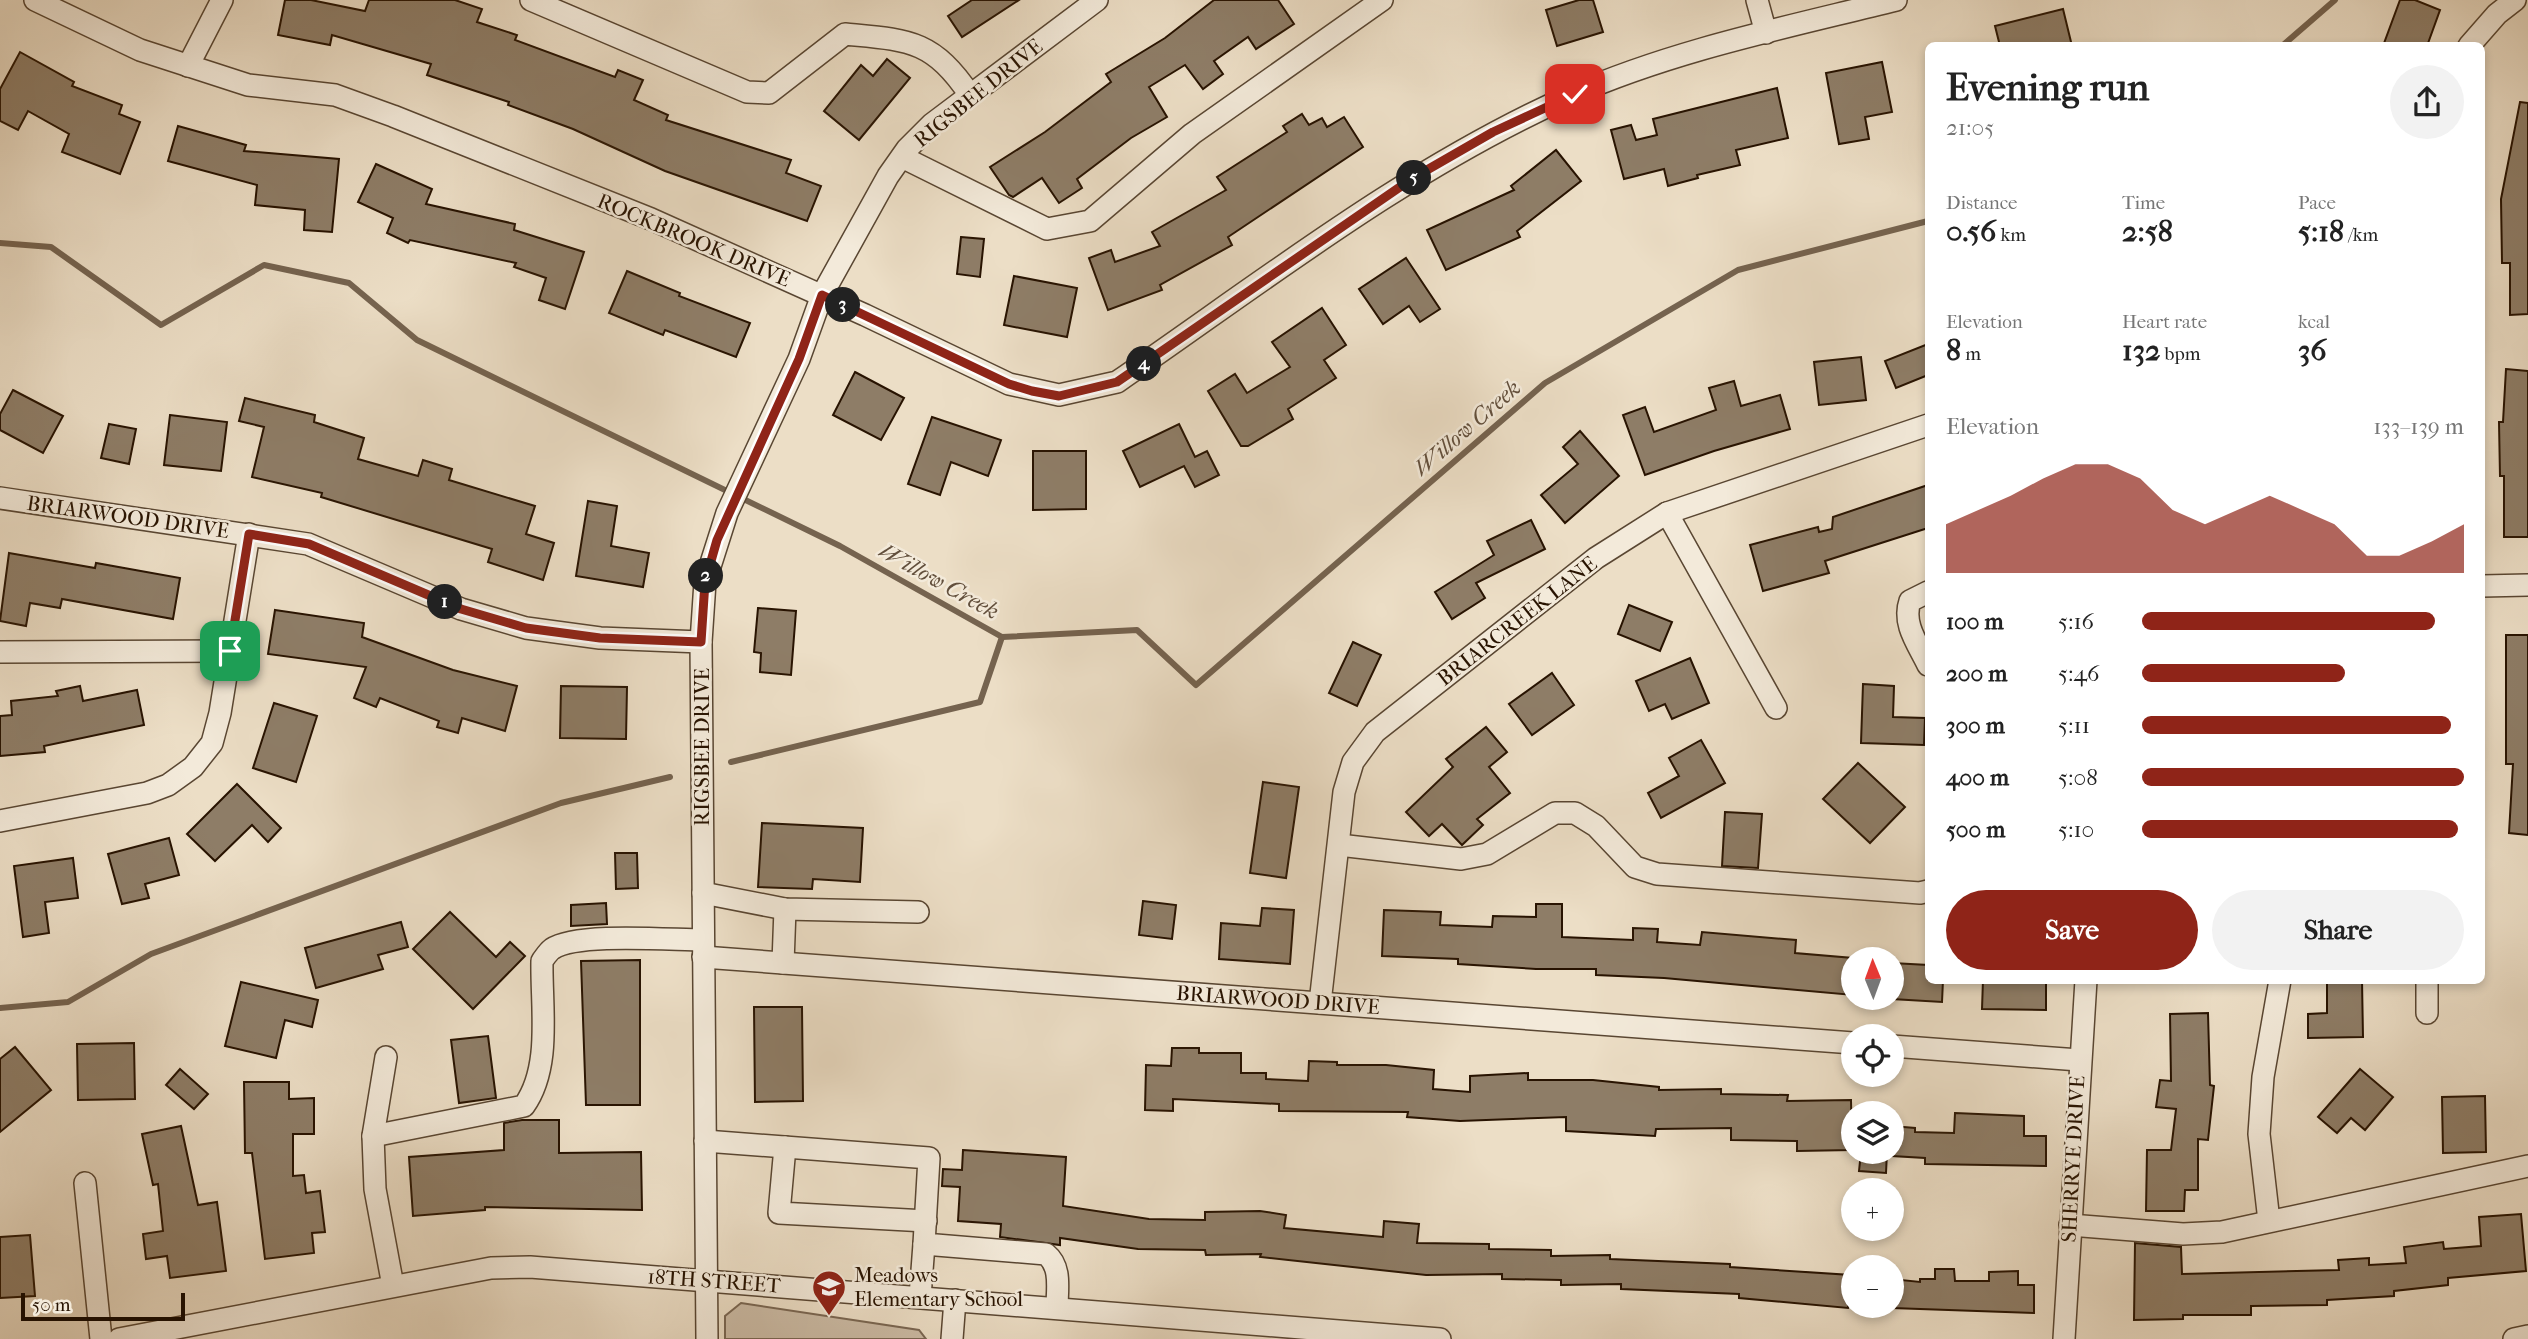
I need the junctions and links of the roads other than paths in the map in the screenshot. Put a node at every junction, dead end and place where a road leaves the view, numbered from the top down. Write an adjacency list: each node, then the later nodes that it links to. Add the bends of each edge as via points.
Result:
1 (35, 0): 11 (street, ROCKBROOK DRIVE, via 140,50)
2 (222, 0): 11 (street)
3 (531, 0): 12 (street, via 747,92 769,93 845,34 902,39 934,52)
4 (1382, 0): 13 (street, via 1192,134 1090,221 1046,229)
5 (1757, 0): 9 (street)
6 (1896, 0): 9 (street, ROCKBROOK DRIVE)
7 (2515, 0): 10 (street)
8 (1090, 2): 12 (street, RIGSBEE DRIVE)
9 (1766, 33): 14 (street, ROCKBROOK DRIVE, via 1575,94 1493,132 1413,178 1117,382 1097,389 1059,396 1009,384)
10 (2472, 42)
11 (188, 66): 14 (street, ROCKBROOK DRIVE, via 248,85 347,99 651,219)
12 (970, 95): 13 (street, RIGSBEE DRIVE, via 932,124)
13 (902, 157): 14 (street, RIGSBEE DRIVE)
14 (822, 295): 22 (street, RIGSBEE DRIVE, via 799,359 727,513 705,582)
15 (1925, 426): 17 (street, BRIARCREEK LANE)
16 (0, 498): 18 (street, BRIARWOOD DRIVE)
17 (1667, 513): 26 (street); 28 (street, BRIARCREEK LANE, via 1596,558 1375,733 1353,762 1344,792)
18 (249, 534): 22 (street, BRIARWOOD DRIVE, via 309,544 461,609 526,628 600,638); 23 (street)
19 (2528, 585): 20 (street)
20 (2485, 586)
21 (1925, 594): 25 (street, via 1910,601 1906,614)
22 (701, 642): 30 (street, RIGSBEE DRIVE)
23 (230, 651): 24 (street); 27 (street, via 212,743 193,766 168,785)
24 (0, 652)
25 (1925, 659)
26 (1776, 708)
27 (0, 821)
28 (1339, 845): 29 (street, via 1461,859 1487,854 1555,813 1575,813 1596,826 1635,867 1657,874); 38 (street, BRIARCREEK LANE)
29 (1925, 892)
30 (703, 893): 31 (street); 33 (street, RIGSBEE DRIVE)
31 (785, 909): 32 (street); 34 (street)
32 (918, 912)
33 (703, 949): 34 (street, BRIARWOOD DRIVE); 44 (street, BRIARWOOD DRIVE, via 609,938 551,949 542,961 541,1068 524,1106); 45 (street, RIGSBEE DRIVE)
34 (783, 963): 38 (street, BRIARWOOD DRIVE)
35 (2086, 984): 43 (street, SHERRYE DRIVE)
36 (2279, 984): 50 (street, via 2263,1077 2259,1135)
37 (2427, 984): 39 (street)
38 (1321, 1003): 40 (street, BRIARWOOD DRIVE)
39 (2427, 1013)
40 (1841, 1042)
41 (1904, 1047): 43 (street)
42 (386, 1057): 44 (street)
43 (2078, 1060): 51 (street, SHERRYE DRIVE)
44 (373, 1136): 54 (street, via 375,1189)
45 (705, 1141): 46 (street); 53 (street, RIGSBEE DRIVE)
46 (785, 1147): 49 (street, via 929,1158); 49 (street, via 779,1213)
47 (2528, 1166): 50 (street)
48 (85, 1183): 61 (street)
49 (926, 1221): 52 (street)
50 (2269, 1221): 51 (street, via 2222,1233 2183,1234)
51 (2070, 1225): 66 (street, SHERRYE DRIVE)
52 (923, 1244): 55 (street); 57 (street, via 1046,1254 1057,1268)
53 (706, 1280): 54 (street, 18TH STREET, via 491,1268); 55 (street, 18TH STREET); 63 (street, RIGSBEE DRIVE)
54 (393, 1286): 62 (street, 18TH STREET)
55 (919, 1297): 56 (street, 18TH STREET)
56 (955, 1300): 57 (street, 18TH STREET); 64 (street)
57 (1057, 1308): 58 (street, 18TH STREET)
58 (1187, 1329): 59 (street, 18TH STREET)
59 (1283, 1333): 65 (street, 18TH STREET)
60 (2528, 1336): 67 (street)
61 (102, 1339)
62 (119, 1339)
63 (707, 1339)
64 (953, 1339)
65 (1440, 1339)
66 (2064, 1339)
67 (2514, 1339)

